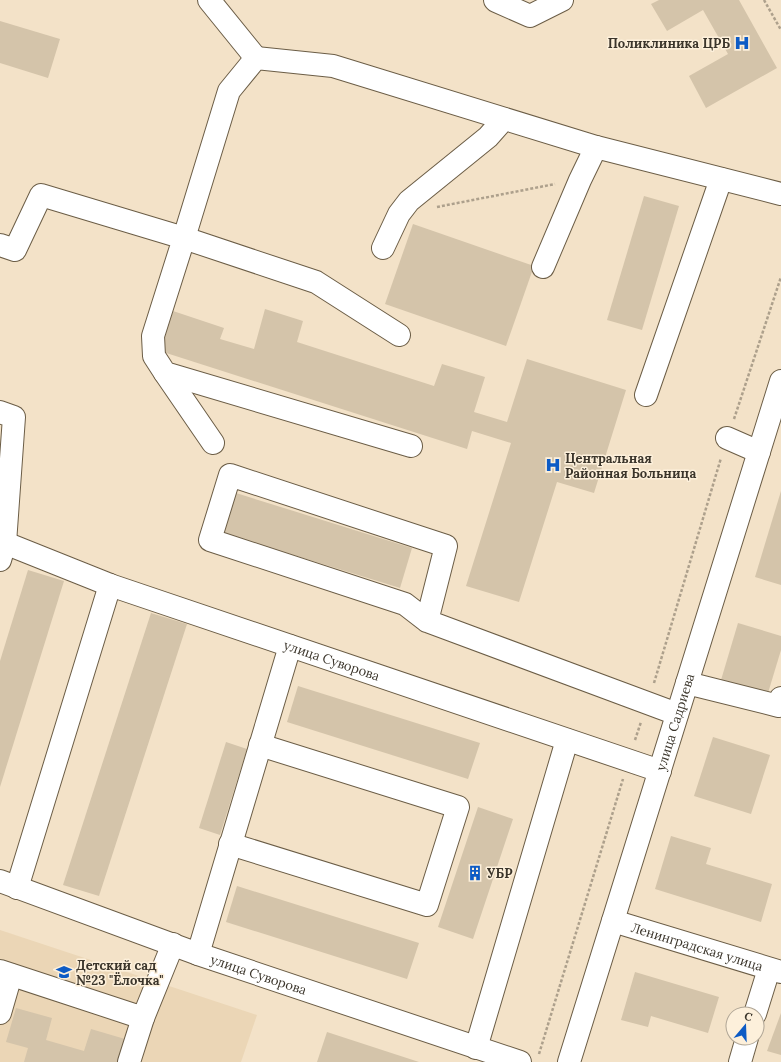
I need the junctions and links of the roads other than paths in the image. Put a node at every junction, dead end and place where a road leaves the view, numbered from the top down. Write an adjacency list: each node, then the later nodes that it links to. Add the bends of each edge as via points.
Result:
1 (209, 0): 4 (street)
2 (496, 0): 3 (street, via 530,16)
3 (562, 0)
4 (256, 58): 5 (street, via 333,66); 9 (street, via 229,91)
5 (504, 119): 6 (street); 11 (street, via 488,137 410,202 399,214)
6 (596, 147): 7 (street); 12 (street)
7 (721, 179): 8 (street); 16 (street)
8 (781, 194)
9 (184, 238): 10 (street, via 41,195 15,250); 13 (street, via 316,282); 14 (street, via 153,336 154,356)
10 (0, 245)
11 (382, 248)
12 (543, 267)
13 (399, 335)
14 (165, 373): 19 (street); 20 (street)
15 (781, 382): 21 (street, улица Садриева)
16 (646, 395)
17 (0, 412): 22 (street, via 14,417)
18 (727, 438): 21 (street)
19 (212, 443)
20 (411, 446)
21 (759, 452): 26 (street, улица Садриева)
22 (2, 548): 23 (street, улица Суворова)
23 (110, 585): 25 (street, улица Суворова); 33 (street)
24 (427, 621): 24 (street, via 405,604 210,540 230,475 446,546); 28 (street)
25 (290, 646): 29 (street, улица Суворова); 30 (street)
26 (687, 683): 27 (street, via 779,706); 28 (street, улица Садриева)
27 (781, 698)
28 (678, 714): 31 (street, улица Садриева)
29 (567, 740): 31 (street, улица Суворова); 43 (street)
30 (260, 745): 32 (street); 32 (street, via 458,807 427,905)
31 (660, 772): 34 (street, улица Садриева)
32 (230, 844): 36 (street)
33 (9, 885): 35 (street, улица Суворова)
34 (613, 921): 37 (street, Ленинградская улица); 46 (street, улица Садриева)
35 (173, 944): 36 (street, улица Суворова); 41 (street)
36 (198, 954): 43 (street, улица Суворова)
37 (775, 971): 39 (street)
38 (6, 973): 40 (street); 41 (street)
39 (759, 1006)
40 (0, 1013)
41 (143, 1018): 44 (street)
42 (745, 1046): 47 (street)
43 (476, 1048): 45 (street, улица Суворова)
44 (129, 1062)
45 (520, 1062)
46 (569, 1062)
47 (740, 1062)

